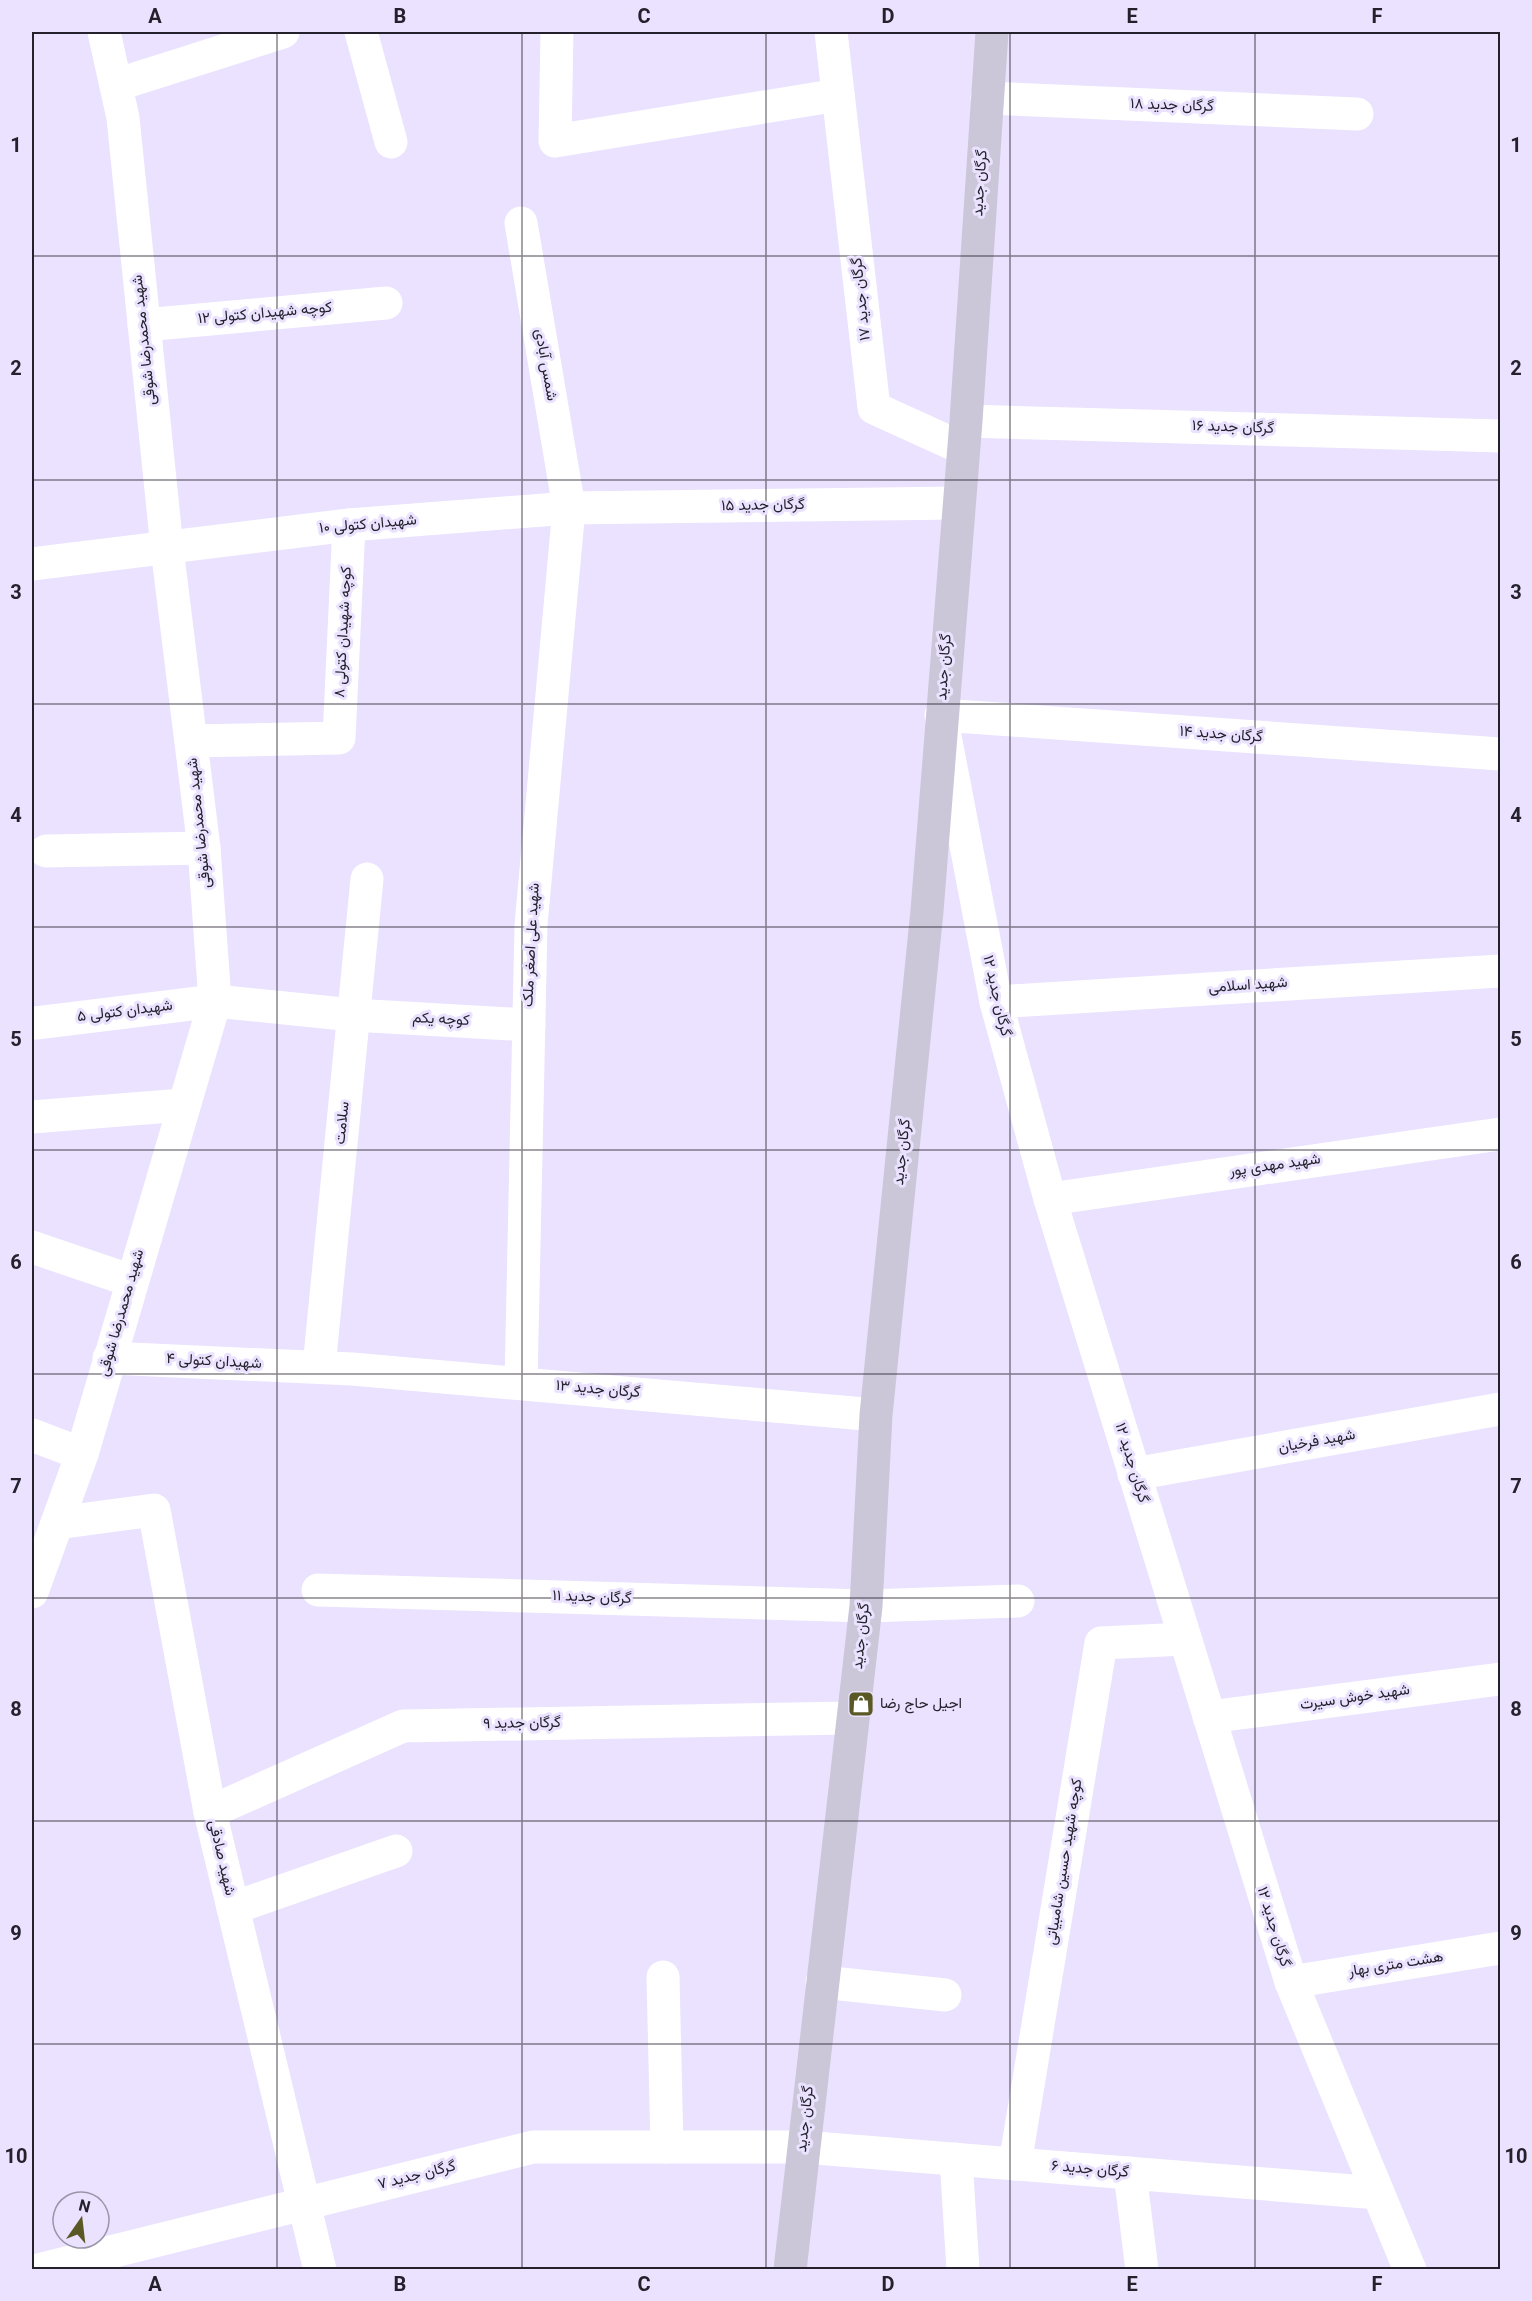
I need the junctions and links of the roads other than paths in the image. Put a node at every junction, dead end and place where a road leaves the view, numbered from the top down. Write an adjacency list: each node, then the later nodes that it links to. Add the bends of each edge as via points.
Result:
1 (104, 32): 7 (street, شهید محمدرضا شوقی)
2 (283, 32): 7 (street)
3 (361, 32): 11 (street)
4 (557, 32): 8 (street, via 555,141)
5 (831, 32): 8 (street)
6 (992, 32): 9 (main road, گرگان جدید)
7 (116, 85): 14 (street, شهید محمدرضا شوقی, via 123,118)
8 (838, 95): 15 (street, ۱۷ گرگان جدید, via 874,408)
9 (987, 98): 10 (street, ۱۸ گرگان جدید); 15 (main road, گرگان جدید)
10 (1357, 114)
11 (391, 142)
12 (521, 223): 18 (street, شمس آبادی)
13 (386, 303): 14 (street, کوچه شهیدان کتولی ۱۲)
14 (144, 325): 20 (street, شهید محمدرضا شوقی)
15 (964, 435): 16 (street, گرگان جدید ۱۶); 17 (main road, گرگان جدید)
16 (1500, 436)
17 (957, 503): 18 (street, ۱۵ گرگان جدید); 22 (main road, گرگان جدید)
18 (569, 508): 19 (street, ۱۰ شهیدان کتولی); 33 (street, شهید علی اصغر ملک, via 531,925)
19 (349, 525): 20 (street, ۱۰ شهیدان کتولی); 23 (street, کوچه شهیدان کتولی ۸, via 339,738)
20 (167, 548): 21 (street, ۱۰ شهیدان کتولی); 23 (street, شهید محمدرضا شوقی)
21 (32, 564)
22 (941, 715): 24 (street, گرگان جدید ۱۴); 30 (street, گرگان جدید ۱۲); 44 (main road, گرگان جدید, via 927,911)
23 (191, 741): 25 (street, شهید محمدرضا شوقی)
24 (1500, 754)
25 (204, 848): 26 (street); 29 (street, شهید محمدرضا شوقی)
26 (45, 851)
27 (367, 879): 31 (street, سلامت)
28 (1500, 971): 30 (street, شهید اسلامی)
29 (215, 1001): 31 (street, ۵ شهیدان کتولی); 32 (street, ۵ شهیدان کتولی); 34 (street, شهید محمدرضا شوقی)
30 (996, 1002): 37 (street, گرگان جدید ۱۲)
31 (354, 1015): 33 (street, کوچه یکم); 41 (street, سلامت)
32 (36, 1023)
33 (529, 1025): 42 (street, شهید علی اصغر ملک)
34 (183, 1105): 35 (street); 39 (street, شهید محمدرضا شوقی)
35 (32, 1117)
36 (1500, 1134): 37 (street, شهید مهدی پور)
37 (1050, 1199): 47 (street, گرگان جدید ۱۲)
38 (32, 1246): 39 (street)
39 (132, 1281): 40 (street, شهید محمدرضا شوقی)
40 (109, 1358): 41 (street, ۴ شهیدان کتولی); 46 (street, شهید محمدرضا شوقی)
41 (319, 1367): 42 (street, گرگان جدید ۱۳)
42 (521, 1383): 44 (street, گرگان جدید ۱۳)
43 (1500, 1409): 47 (street, شهید فرخیان)
44 (876, 1415): 52 (main road, گرگان جدید)
45 (32, 1435): 46 (street)
46 (82, 1454): 48 (street, شهید محمدرضا شوقی)
47 (1134, 1474): 53 (street, گرگان جدید ۱۲)
48 (57, 1523): 50 (street, شهید محمدرضا شوقی); 57 (street, شهید صادقی, via 154,1510)
49 (318, 1590): 52 (street, گرگان جدید ۱۱)
50 (32, 1592)
51 (1018, 1601): 52 (street, گرگان جدید ۱۱)
52 (866, 1606): 55 (main road, گرگان جدید)
53 (1185, 1639): 56 (street, گرگان جدید ۱۲); 68 (street, کوچه شهید حسین شامبیاتی, via 1101,1643)
54 (1500, 1679): 56 (street, شهید خوش سیرت)
55 (852, 1718): 57 (street, گرگان جدید ۹, via 403,1726); 62 (main road, گرگان جدید)
56 (1209, 1718): 63 (street, گرگان جدید ۱۲)
57 (210, 1812): 59 (street, شهید صادقی)
58 (396, 1851): 59 (street)
59 (233, 1908): 71 (street, شهید صادقی)
60 (1500, 1948): 63 (street, هشت متری بهار)
61 (663, 1977): 65 (street)
62 (822, 1982): 64 (street); 66 (main road, گرگان جدید)
63 (1291, 1982): 70 (street, گرگان جدید ۱۲)
64 (945, 1995)
65 (667, 2146): 66 (street, گرگان جدید ۷); 71 (street, گرگان جدید ۷, via 533,2147)
66 (803, 2147): 67 (street, گرگان جدید ۶); 74 (main road, گرگان جدید)
67 (956, 2159): 68 (street, گرگان جدید ۶); 75 (street)
68 (1015, 2164): 69 (street, گرگان جدید ۶)
69 (1130, 2173): 70 (street, گرگان جدید ۶); 76 (street)
70 (1378, 2193): 77 (street, گرگان جدید ۱۲)
71 (304, 2204): 72 (street, گرگان جدید ۷); 73 (street, شهید صادقی)
72 (38, 2270)
73 (320, 2270)
74 (790, 2270)
75 (963, 2270)
76 (1142, 2270)
77 (1410, 2270)

